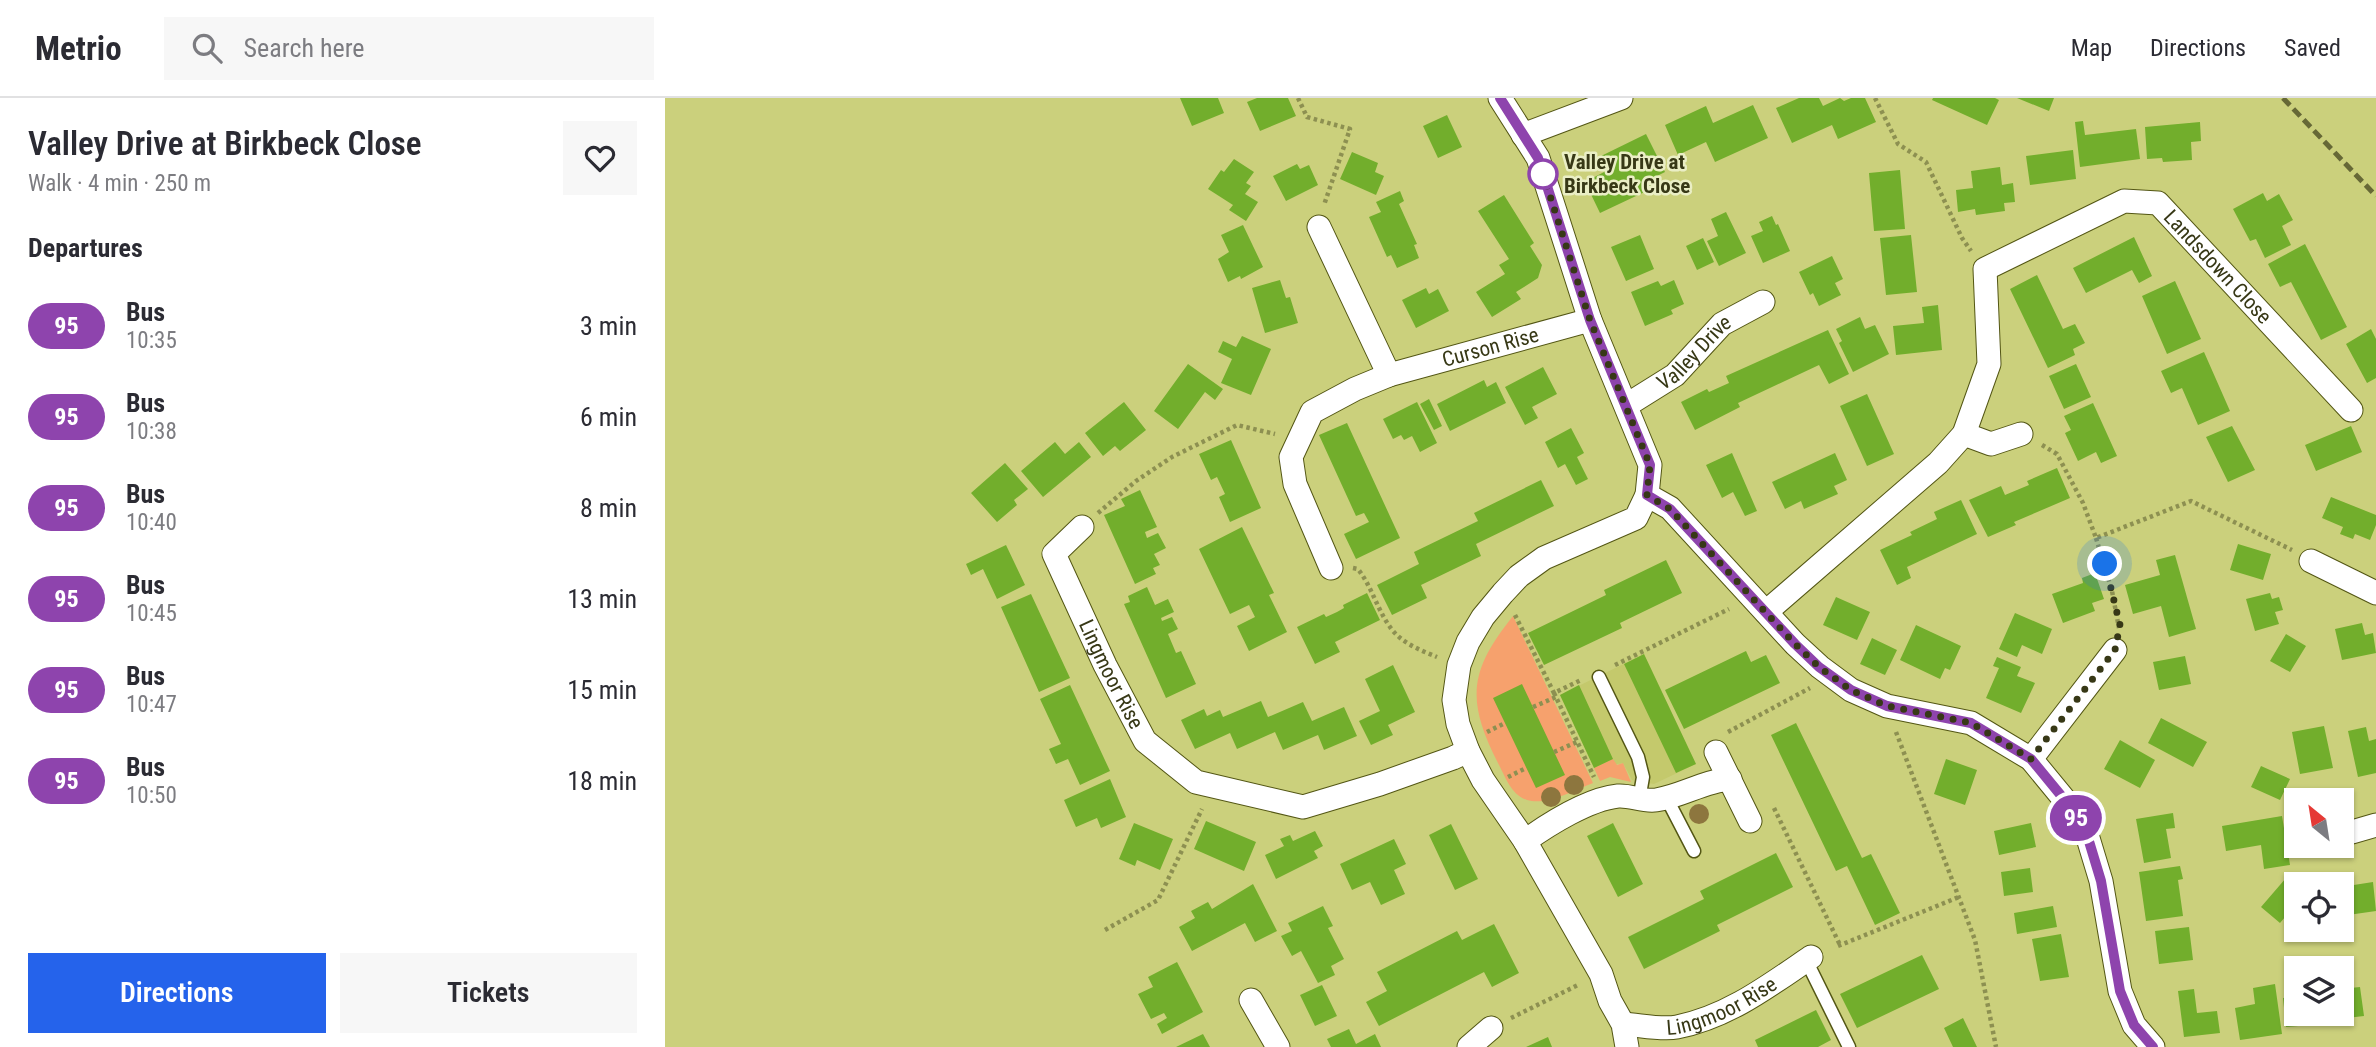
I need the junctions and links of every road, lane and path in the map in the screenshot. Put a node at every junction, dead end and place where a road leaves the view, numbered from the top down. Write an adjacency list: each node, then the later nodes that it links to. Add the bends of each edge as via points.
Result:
1 (1298, 98): 6 (path, via 1307,117 1350,128)
2 (1500, 98): 5 (street)
3 (1621, 98): 5 (street)
4 (1875, 98): 7 (path, via 1898,144 1926,162 1962,238)
5 (1523, 135): 9 (street, via 1538,158)
6 (1319, 227): 10 (street)
7 (1985, 268): 12 (street, Landsdown Close, via 2124,201 2158,203); 13 (street, via 1989,364)
8 (1763, 302): 11 (street, Valley Drive, via 1722,324 1675,375)
9 (1590, 320): 10 (street, Curson Rise); 11 (street)
10 (1389, 375): 15 (street, Curson Rise, via 1312,412)
11 (1627, 405): 17 (street, via 1650,465)
12 (2351, 410)
13 (1964, 434): 14 (street, via 1991,444); 26 (street, via 1938,463)
14 (2021, 434)
15 (1299, 439): 18 (path, via 1237,425 1172,457); 22 (street, Curson Rise, via 1291,457 1294,484)
16 (2057, 454): 19 (path)
17 (1647, 495): 26 (street, via 1670,509); 36 (street, via 1636,518 1544,558 1519,576 1483,617 1468,642 1454,700 1458,724)
18 (1081, 527): 43 (street, Lingmoor Rise, via 1054,554 1105,665 1145,741 1195,782)
19 (2097, 538): 20 (path, via 2191,501); 27 (path, via 2120,625)
20 (2287, 548)
21 (2311, 561): 23 (street)
22 (1331, 568): 28 (path, via 1358,569 1391,629 1415,649)
23 (2376, 593)
24 (1734, 607): 29 (path)
25 (1512, 609): 31 (path)
26 (1766, 612): 30 (street)
27 (2115, 650): 39 (street)
28 (1442, 659)
29 (1597, 675): 31 (path); 46 (lane, via 1638,757 1643,777)
30 (1832, 676): 32 (street); 37 (path)
31 (1555, 695): 33 (path); 35 (path)
32 (1887, 706): 39 (street, via 1971,723); 53 (path)
33 (1533, 707)
34 (1505, 723): 36 (path)
35 (1577, 742): 38 (path); 44 (path)
36 (1474, 743): 43 (street, Lingmoor Rise, via 1453,758 1303,807); 51 (street, via 1483,780)
37 (1719, 743): 42 (street)
38 (1555, 752)
39 (2031, 759): 66 (street, via 2068,804 2088,838 2101,881 2120,991 2134,1025)
40 (1527, 768): 41 (path)
41 (1503, 779)
42 (1730, 779): 45 (street); 48 (street)
43 (1213, 786): 54 (path, via 1158,900)
44 (1598, 787)
45 (1666, 797): 46 (street); 52 (lane)
46 (1639, 800): 51 (street, via 1620,796 1589,804)
47 (1771, 801): 55 (path)
48 (1750, 821)
49 (2376, 825): 50 (street)
50 (2354, 831)
51 (1525, 841): 57 (street)
52 (1694, 851)
53 (1959, 897): 55 (path); 65 (path, via 1975,940)
54 (1105, 930)
55 (1840, 945): 56 (path)
56 (1809, 959): 59 (street, Lingmoor Rise, via 1722,1013 1676,1027); 64 (lane)
57 (1601, 974): 59 (street); 60 (path)
58 (1251, 1000): 61 (street)
59 (1623, 1024): 63 (street)
60 (1491, 1028): 62 (street)
61 (1278, 1047)
62 (1469, 1047)
63 (1626, 1047)
64 (1849, 1047)
65 (1996, 1047)
66 (2153, 1047)

